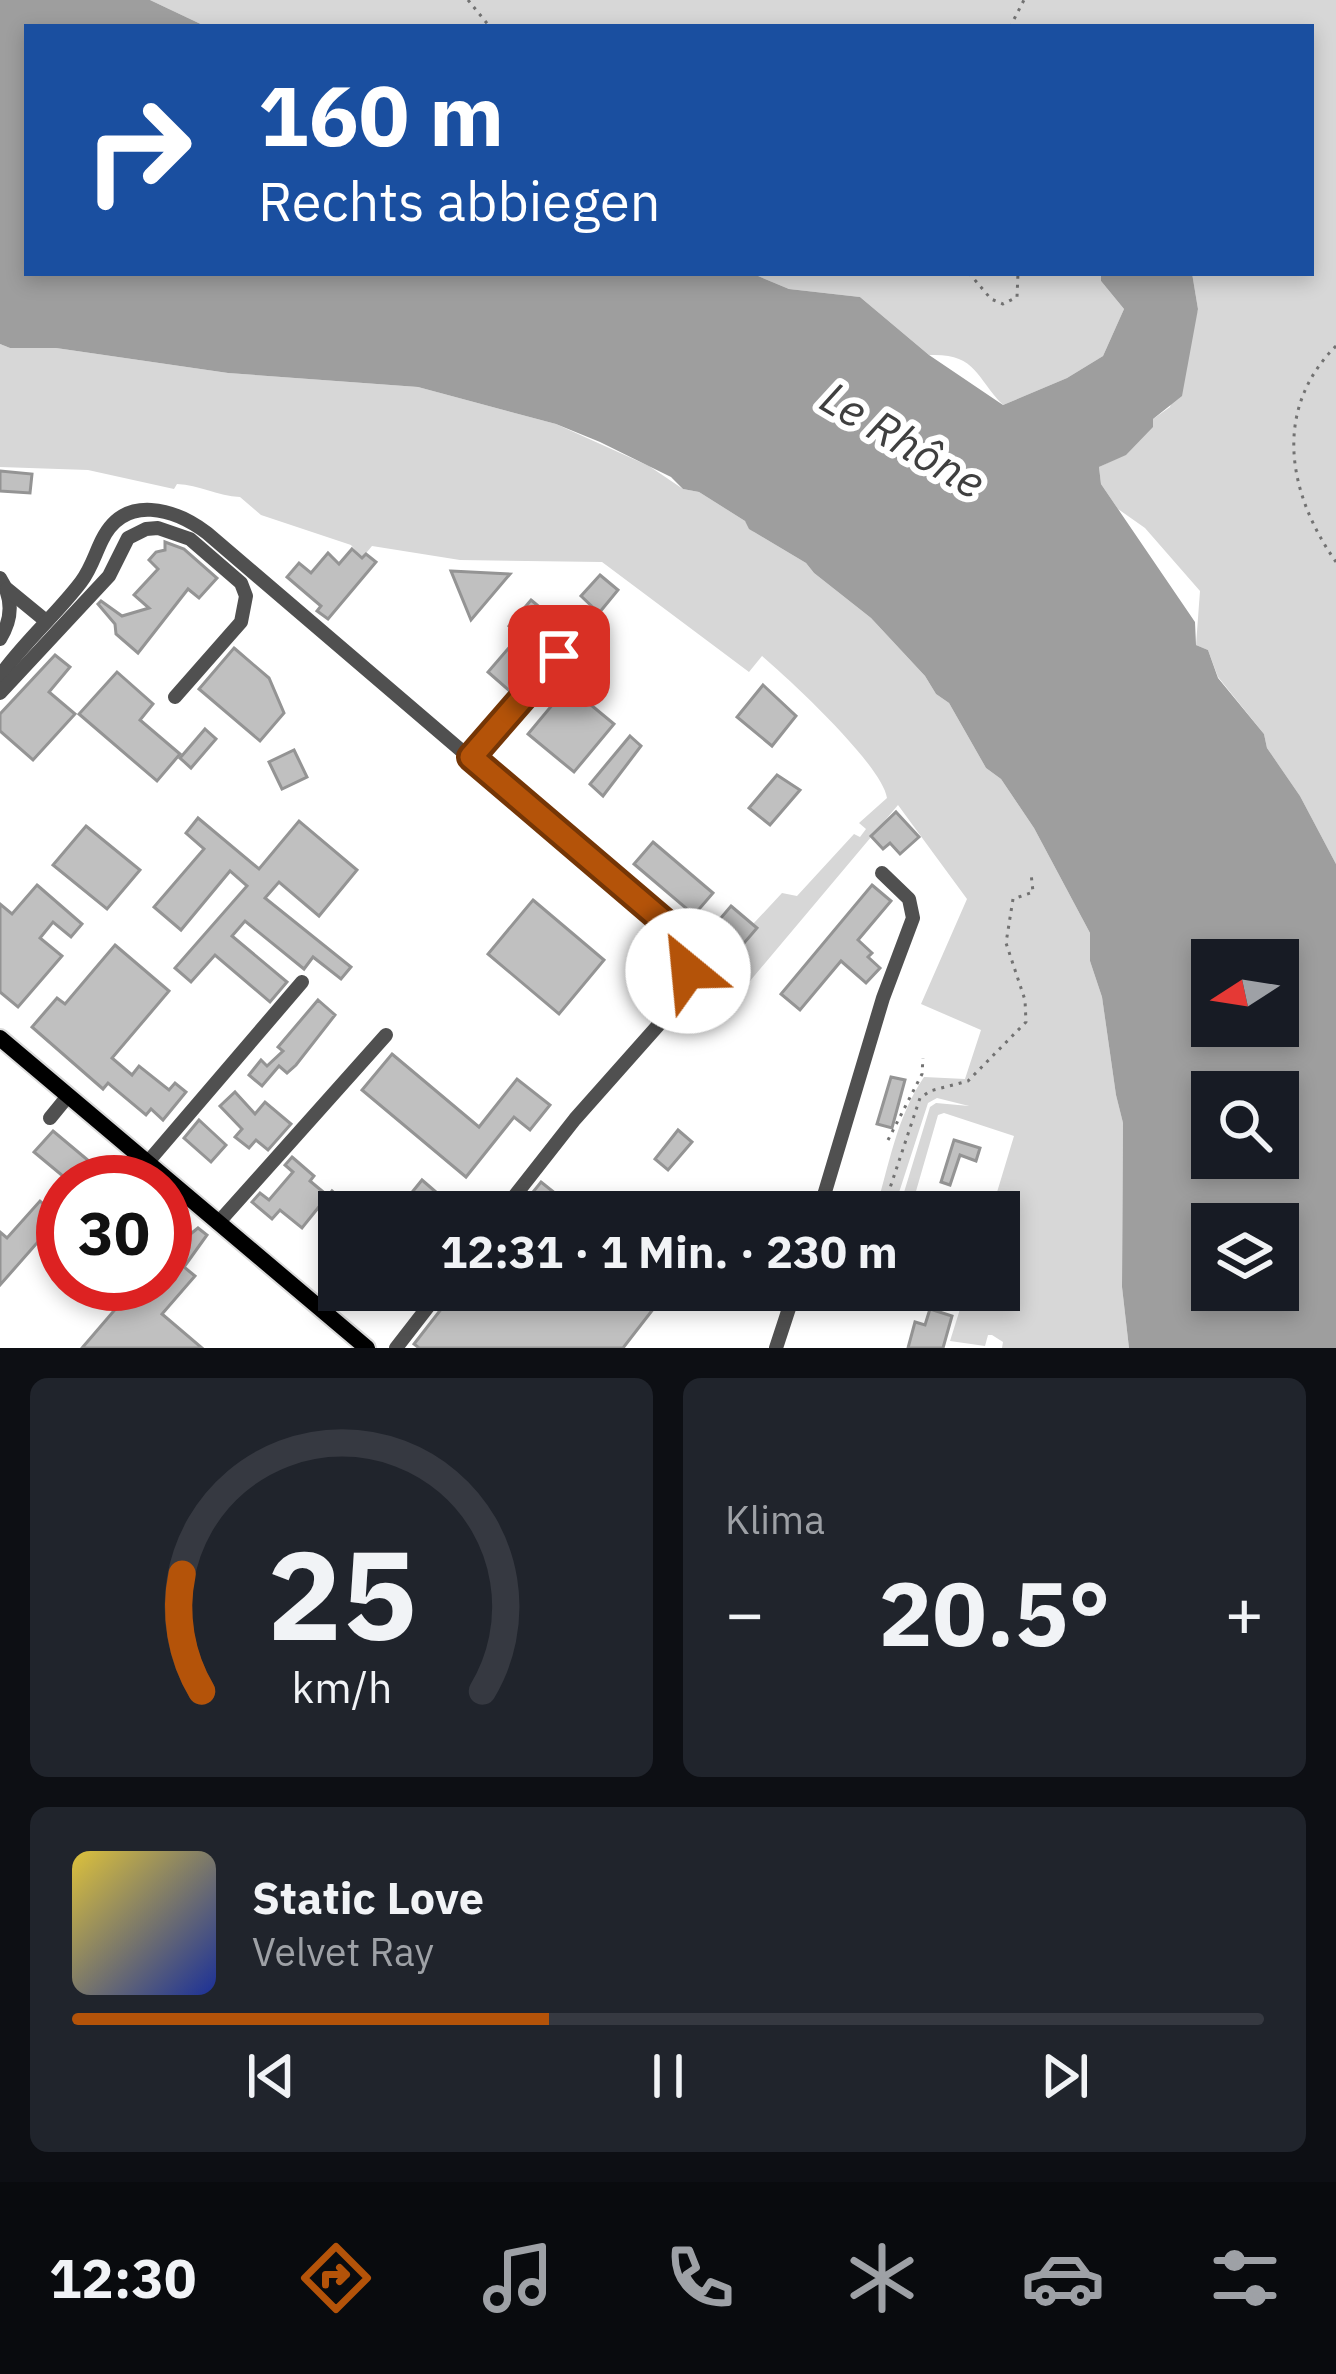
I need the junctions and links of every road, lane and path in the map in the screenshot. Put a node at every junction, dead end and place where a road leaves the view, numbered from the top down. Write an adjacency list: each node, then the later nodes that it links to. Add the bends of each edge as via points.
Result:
1 (468, 0): 2 (path)
2 (488, 24)
3 (972, 276): 4 (path, via 1003,304 1017,297)
4 (1018, 276)
5 (1336, 346): 6 (path, via 1303,398 1295,473 1307,515)
6 (1336, 562)
7 (4, 583): 8 (street); 9 (street, via 10,612)
8 (46, 621): 11 (street); 14 (street, via 88,573 118,519 169,510 207,533)
9 (0, 639)
10 (559, 656): 14 (street)
11 (0, 676)
12 (0, 693): 13 (street, via 109,576 136,532 158,528 183,535 247,596 242,622)
13 (175, 698)
14 (471, 757): 28 (street, via 662,920 682,946 688,971 678,1004)
15 (882, 873): 29 (street, via 909,899 913,918)
16 (1031, 873): 30 (path, via 1034,892 1013,899 1006,944 1026,1022 968,1081 920,1097)
17 (302, 982): 27 (street)
18 (386, 1035): 32 (street)
19 (0, 1038): 23 (main road)
20 (923, 1058): 22 (path)
21 (907, 1080): 22 (path)
22 (914, 1086): 25 (path)
23 (68, 1096): 24 (street); 26 (main road)
24 (50, 1118)
25 (888, 1139)
26 (139, 1155)
27 (153, 1155)
28 (518, 1191)
29 (825, 1191)
30 (889, 1191)
31 (192, 1201): 32 (main road)
32 (218, 1223): 35 (main road)
33 (425, 1311): 36 (street)
34 (788, 1311): 37 (street)
35 (367, 1348)
36 (396, 1348)
37 (776, 1348)

